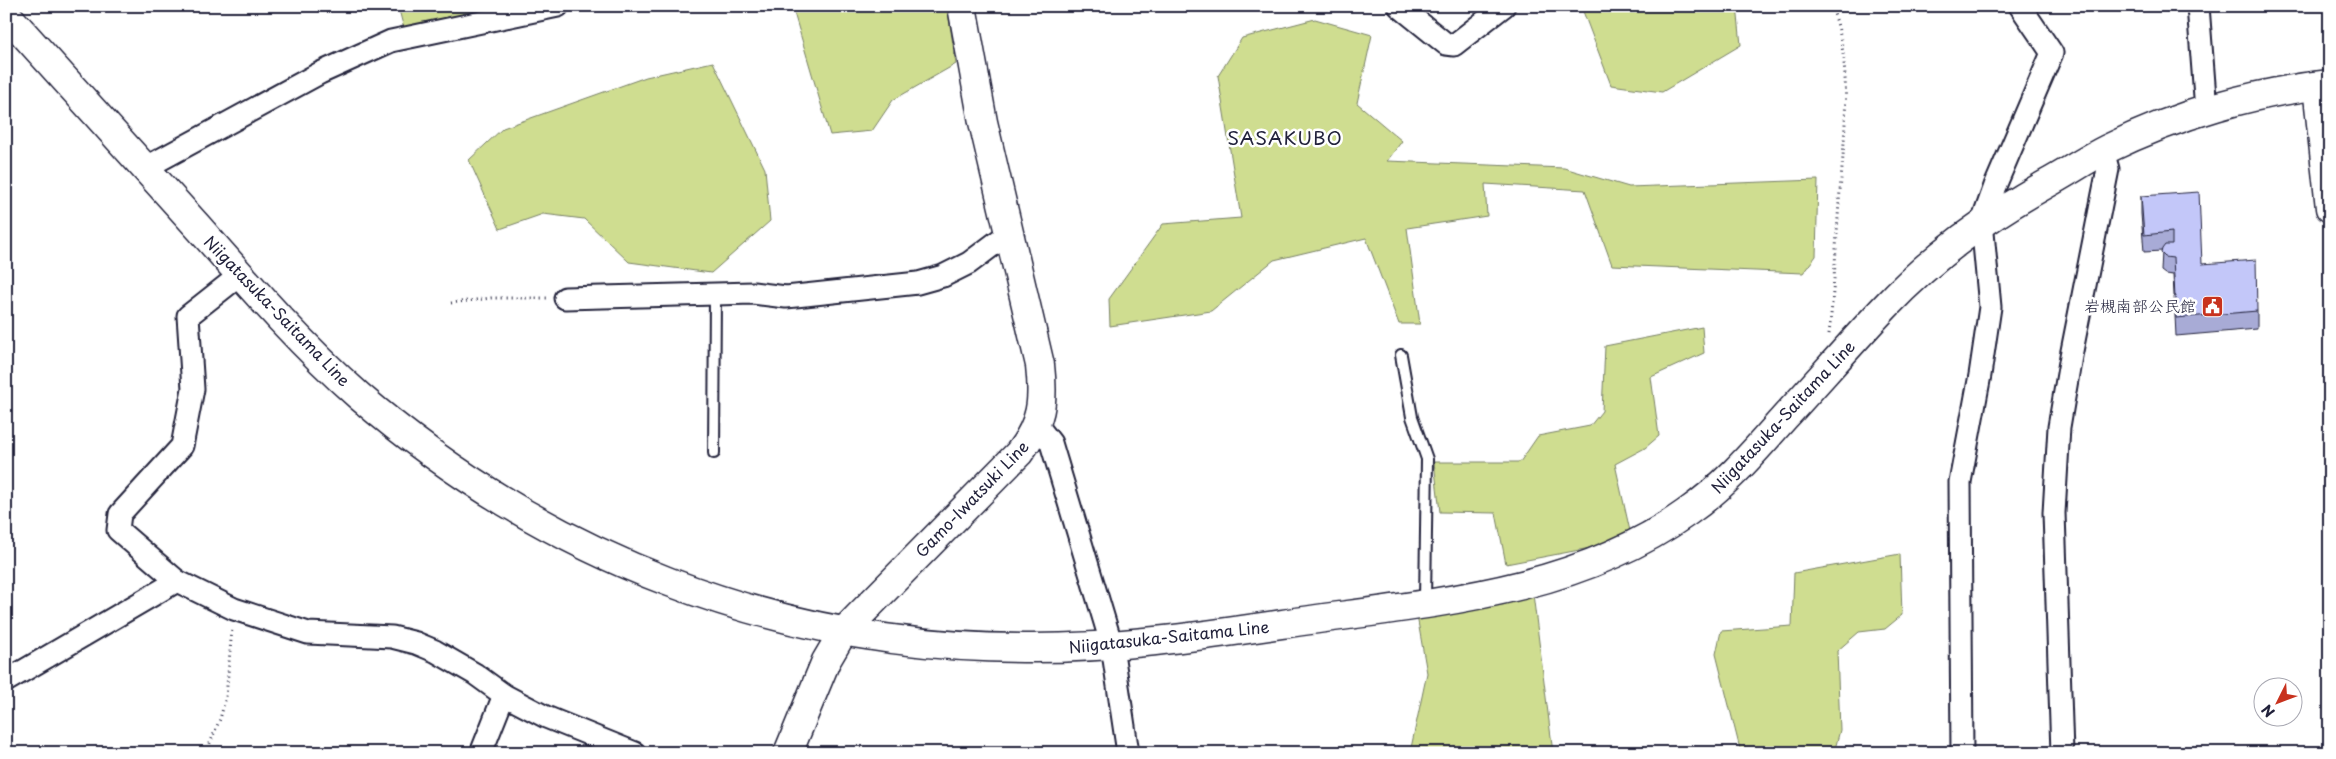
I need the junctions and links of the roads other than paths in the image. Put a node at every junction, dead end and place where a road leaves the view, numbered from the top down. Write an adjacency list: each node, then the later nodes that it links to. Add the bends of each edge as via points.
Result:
1 (558, 6): 11 (street, via 391,41 320,74)
2 (962, 6): 14 (main road, Gamo-Iwatsuki Line, via 983,122)
3 (1400, 6): 4 (street, via 1446,44 1454,45)
4 (1504, 6)
5 (2020, 6): 13 (street, via 2052,53 1994,186)
6 (2198, 6): 9 (street)
7 (6, 14): 11 (main road, Niigatasuka-Saitama Line)
8 (2323, 85): 9 (main road, Niigatasuka-Saitama Line); 12 (main road)
9 (2206, 110): 10 (main road, Niigatasuka-Saitama Line)
10 (2103, 151): 13 (main road, Niigatasuka-Saitama Line); 32 (street, via 2108,169 2059,427 2054,513)
11 (145, 168): 15 (main road, Niigatasuka-Saitama Line)
12 (2330, 208)
13 (1982, 222): 22 (main road, Niigatasuka-Saitama Line, via 1924,268 1751,455 1720,487 1689,512 1650,537 1563,574); 31 (street, via 1990,307 1960,482)
14 (1010, 233): 16 (street, via 969,263 943,276 918,283 786,297 753,293); 19 (main road, Gamo-Iwatsuki Line, via 1040,365 1043,389)
15 (240, 274): 21 (street, via 188,316 193,388 182,446 120,514 118,530); 23 (main road, Niigatasuka-Saitama Line, via 356,393 450,467 500,500 600,554 656,578 754,611)
16 (715, 294): 17 (street); 20 (lane)
17 (565, 298)
18 (1401, 355): 22 (lane, via 1412,417 1427,459)
19 (1037, 425): 23 (main road, Gamo-Iwatsuki Line, via 1019,453); 24 (street, via 1051,443)
20 (714, 453)
21 (177, 581): 25 (street); 26 (street, via 230,607 308,633 392,637 416,643 475,674)
22 (1425, 603): 24 (main road, Niigatasuka-Saitama Line)
23 (843, 632): 24 (main road, Niigatasuka-Saitama Line, via 957,646); 29 (main road, Gamo-Iwatsuki Line, via 826,661)
24 (1112, 646): 30 (street)
25 (6, 681)
26 (504, 696): 27 (street); 28 (street)
27 (481, 753)
28 (635, 753)
29 (788, 753)
30 (1128, 753)
31 (1962, 753)
32 (2062, 753)

